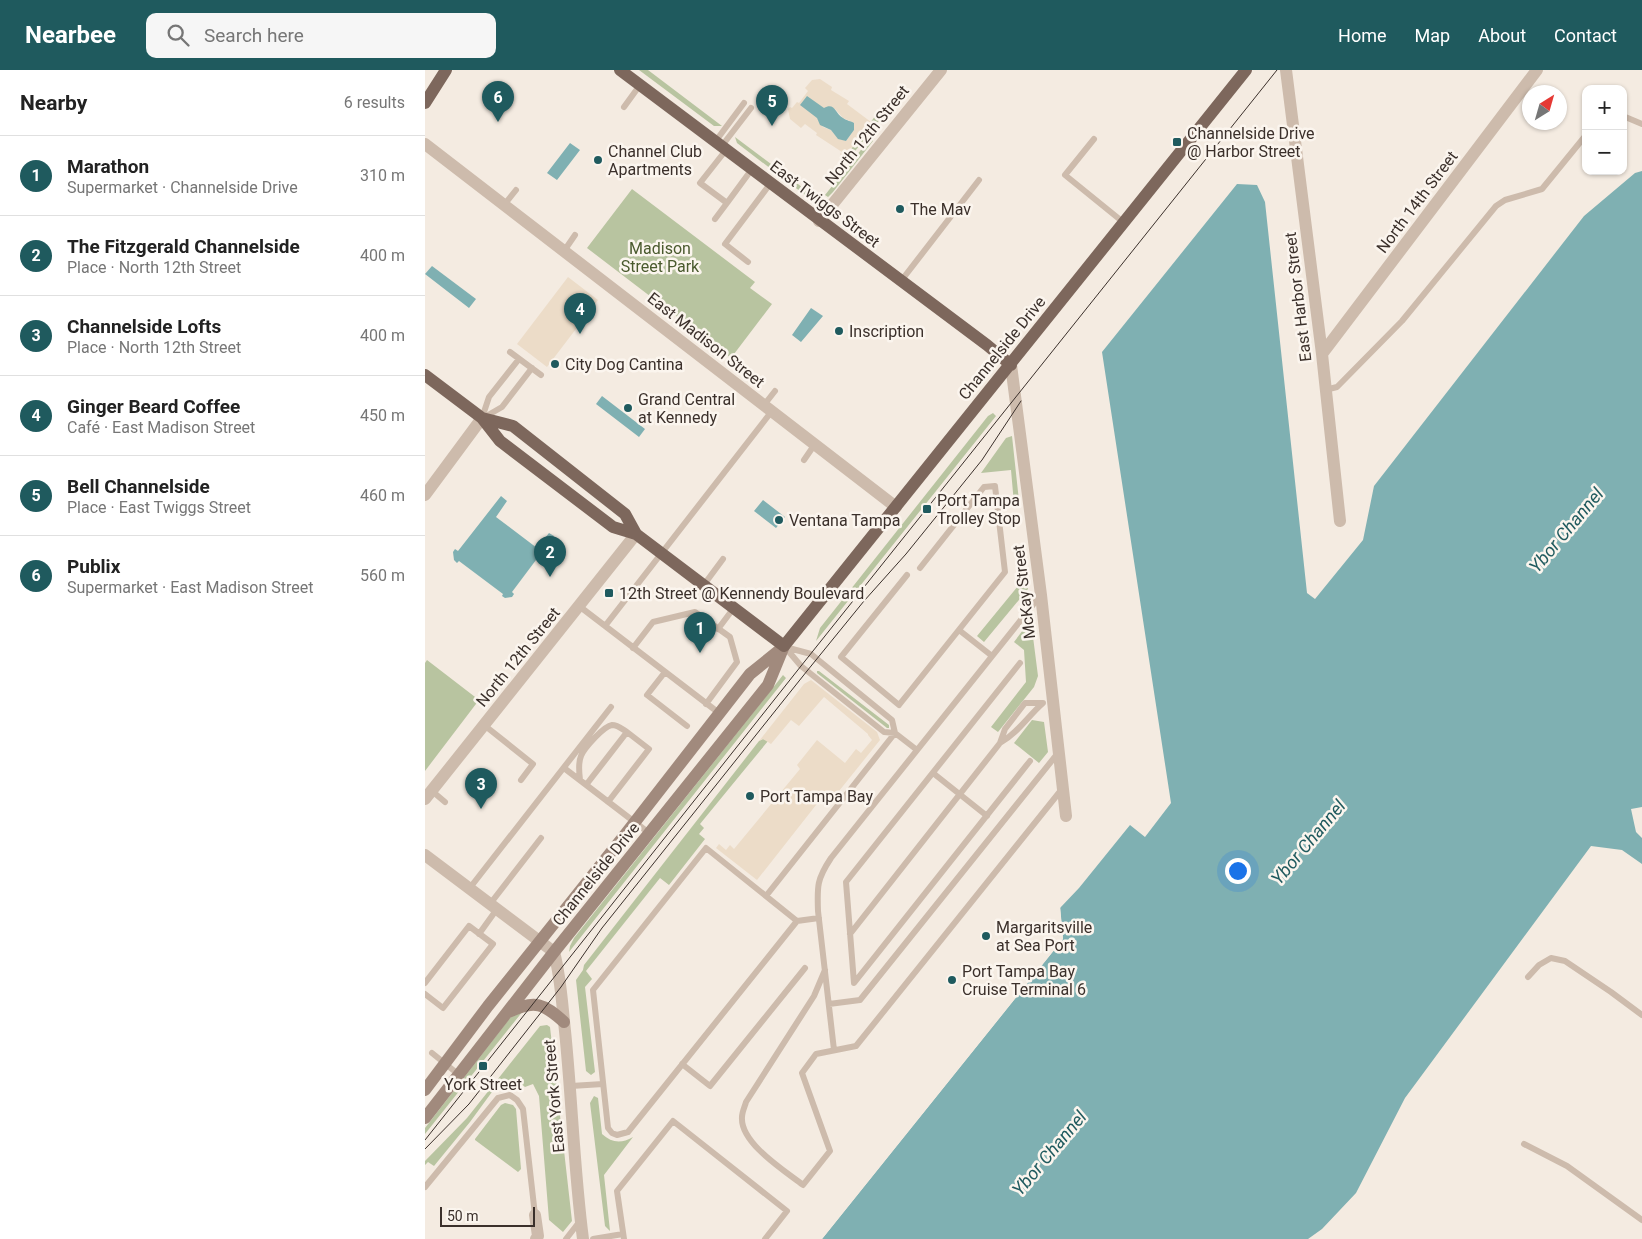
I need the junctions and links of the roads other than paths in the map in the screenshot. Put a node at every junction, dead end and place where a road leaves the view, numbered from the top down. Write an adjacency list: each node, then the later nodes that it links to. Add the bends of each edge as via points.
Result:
1 (446, 70): 8 (main road)
2 (620, 70): 7 (main road, East Twiggs Street)
3 (941, 70): 25 (street, North 12th Street)
4 (1246, 70): 26 (main road, Channelside Drive)
5 (1286, 70): 32 (street, East Harbor Street)
6 (1537, 70): 32 (street, North 14th Street)
7 (640, 85): 10 (lane); 17 (main road, East Twiggs Street)
8 (425, 103)
9 (744, 103): 17 (lane)
10 (624, 107)
11 (751, 108): 17 (lane)
12 (1627, 118): 13 (lane)
13 (1642, 124)
14 (1094, 138): 26 (lane, via 1065,175)
15 (1582, 140): 38 (lane, via 1543,189 1505,200 1496,206 1402,322 1337,387)
16 (425, 144): 23 (street, East Madison Street)
17 (721, 146): 18 (main road, East Twiggs Street); 22 (lane, via 700,183)
18 (752, 170): 20 (main road, East Twiggs Street); 22 (lane)
19 (979, 180): 30 (lane)
20 (771, 184): 25 (main road, East Twiggs Street); 29 (lane, via 725,244)
21 (515, 190): 23 (lane)
22 (727, 203): 24 (lane)
23 (504, 205): 28 (street, East Madison Street)
24 (715, 219)
25 (819, 221): 30 (main road, East Twiggs Street)
26 (1123, 222): 34 (main road, Channelside Drive)
27 (575, 235): 28 (lane)
28 (564, 251): 40 (street, East Madison Street)
29 (748, 262)
30 (901, 281): 34 (main road, East Twiggs Street)
31 (510, 352): 33 (lane)
32 (1322, 354): 38 (street, East Harbor Street)
33 (519, 359): 35 (lane); 41 (lane, via 489,397)
34 (1011, 365): 45 (main road, Channelside Drive); 53 (street, McKay Street)
35 (532, 368): 37 (lane); 41 (lane, via 502,407)
36 (425, 375): 41 (main road)
37 (541, 376)
38 (1325, 390): 46 (street, East Harbor Street)
39 (775, 391): 40 (lane)
40 (768, 408): 42 (street, East Madison Street); 48 (lane)
41 (482, 418): 44 (street); 47 (main road, via 500,441 613,527); 47 (main road, via 513,426 625,514)
42 (815, 444): 43 (lane); 45 (street, East Madison Street)
43 (804, 460)
44 (425, 495)
45 (895, 507): 59 (main road, Channelside Drive)
46 (1340, 521)
47 (636, 534): 48 (main road); 54 (street, North 12th Street)
48 (660, 553): 52 (main road); 56 (lane)
49 (723, 559): 52 (lane)
50 (920, 568): 58 (lane, via 984,487 995,486 1005,572)
51 (907, 574): 58 (lane, via 841,657 899,704)
52 (703, 586): 55 (main road)
53 (1041, 595): 61 (lane); 66 (street, McKay Street)
54 (579, 606): 56 (lane); 70 (street, North 12th Street)
55 (733, 609): 57 (lane); 59 (main road)
56 (605, 626): 60 (lane)
57 (718, 628): 60 (lane, via 695,612 653,622); 64 (lane, via 730,638 737,662)
58 (959, 630): 61 (lane)
59 (784, 646): 65 (main road, Channelside Drive, via 750,674); 73 (lane, via 801,666 884,732); 73 (lane, via 811,654 892,720); 91 (main road, Channelside Drive, via 768,685)
60 (633, 648): 63 (lane)
61 (992, 656): 75 (lane)
62 (1020, 663): 79 (lane)
63 (665, 672): 67 (lane); 71 (lane, via 647,695)
64 (717, 689): 65 (lane); 67 (lane)
65 (730, 699): 69 (main road, Channelside Drive)
66 (1048, 702): 74 (lane, via 1031,713 1013,736); 74 (lane, via 1025,702 1005,729); 76 (street, McKay Street)
67 (706, 704): 69 (lane)
68 (611, 707): 78 (lane)
69 (719, 713): 90 (main road, Channelside Drive)
70 (484, 725): 80 (lane, via 533,764); 85 (street, North 12th Street)
71 (687, 726)
72 (627, 732): 81 (lane, via 615,725 602,731 580,757); 82 (lane); 87 (lane, via 649,749)
73 (895, 733): 75 (lane); 95 (lane)
74 (1000, 743): 84 (lane)
75 (917, 750): 97 (lane, via 821,874 817,891)
76 (1059, 752): 83 (street, McKay Street); 108 (lane, via 860,1000)
77 (1031, 761): 88 (lane)
78 (564, 768): 81 (lane); 94 (lane)
79 (933, 773): 84 (lane); 100 (lane, via 846,882)
80 (521, 780)
81 (580, 780): 82 (lane)
82 (586, 785): 87 (lane)
83 (1063, 789): 89 (street, McKay Street); 112 (lane, via 855,1046)
84 (960, 794): 88 (lane); 100 (lane)
85 (428, 795): 86 (lane)
86 (445, 802)
87 (608, 802): 90 (lane)
88 (987, 816): 100 (lane, via 854,983)
89 (1066, 816)
90 (635, 822): 91 (lane); 101 (main road, Channelside Drive)
91 (649, 833): 102 (main road, Channelside Drive)
92 (541, 838): 96 (lane)
93 (425, 855): 94 (street)
94 (469, 889): 96 (street)
95 (766, 896): 98 (lane); 117 (lane, via 706,848 593,990)
96 (494, 907): 99 (lane); 101 (street)
97 (819, 918): 98 (lane); 104 (lane)
98 (797, 921): 115 (lane)
99 (479, 934): 106 (lane, via 469,926); 107 (lane, via 493,944 443,1008)
100 (850, 934)
101 (540, 941): 102 (street); 114 (main road, Channelside Drive)
102 (554, 952): 109 (main road, Channelside Drive); 111 (street, East York Street)
103 (805, 968): 115 (lane, via 710,1086)
104 (825, 970): 108 (lane); 112 (lane, via 814,996 746,1102 742,1118 747,1133 760,1151 803,1185 830,1150 802,1073 816,1054)
105 (1528, 977): 110 (lane, via 1551,958 1565,961)
106 (425, 983)
107 (425, 994)
108 (829, 1004): 112 (lane)
109 (506, 1013): 111 (main road, via 533,1003 546,1006); 116 (main road, Channelside Drive)
110 (1642, 1015)
111 (564, 1022): 118 (street, East York Street)
112 (834, 1050)
113 (432, 1053): 114 (lane)
114 (445, 1063): 116 (lane); 119 (main road, Channelside Drive)
115 (682, 1064): 117 (lane, via 628,1132 622,1135 612,1133 608,1128)
116 (458, 1074): 120 (main road, Channelside Drive)
117 (603, 1084): 118 (lane)
118 (571, 1086): 124 (street, East York Street)
119 (425, 1090)
120 (425, 1118)
121 (1524, 1144): 125 (lane, via 1567,1166)
122 (425, 1187): 123 (lane, via 498,1098 510,1095 523,1109)
123 (535, 1215): 127 (street)
124 (580, 1220): 128 (lane); 129 (street, East York Street)
125 (1642, 1220)
126 (623, 1236): 130 (lane); 131 (lane, via 617,1191 673,1121 787,1211)
127 (538, 1238)
128 (566, 1239)
129 (583, 1239)
130 (593, 1239)
131 (765, 1239)

